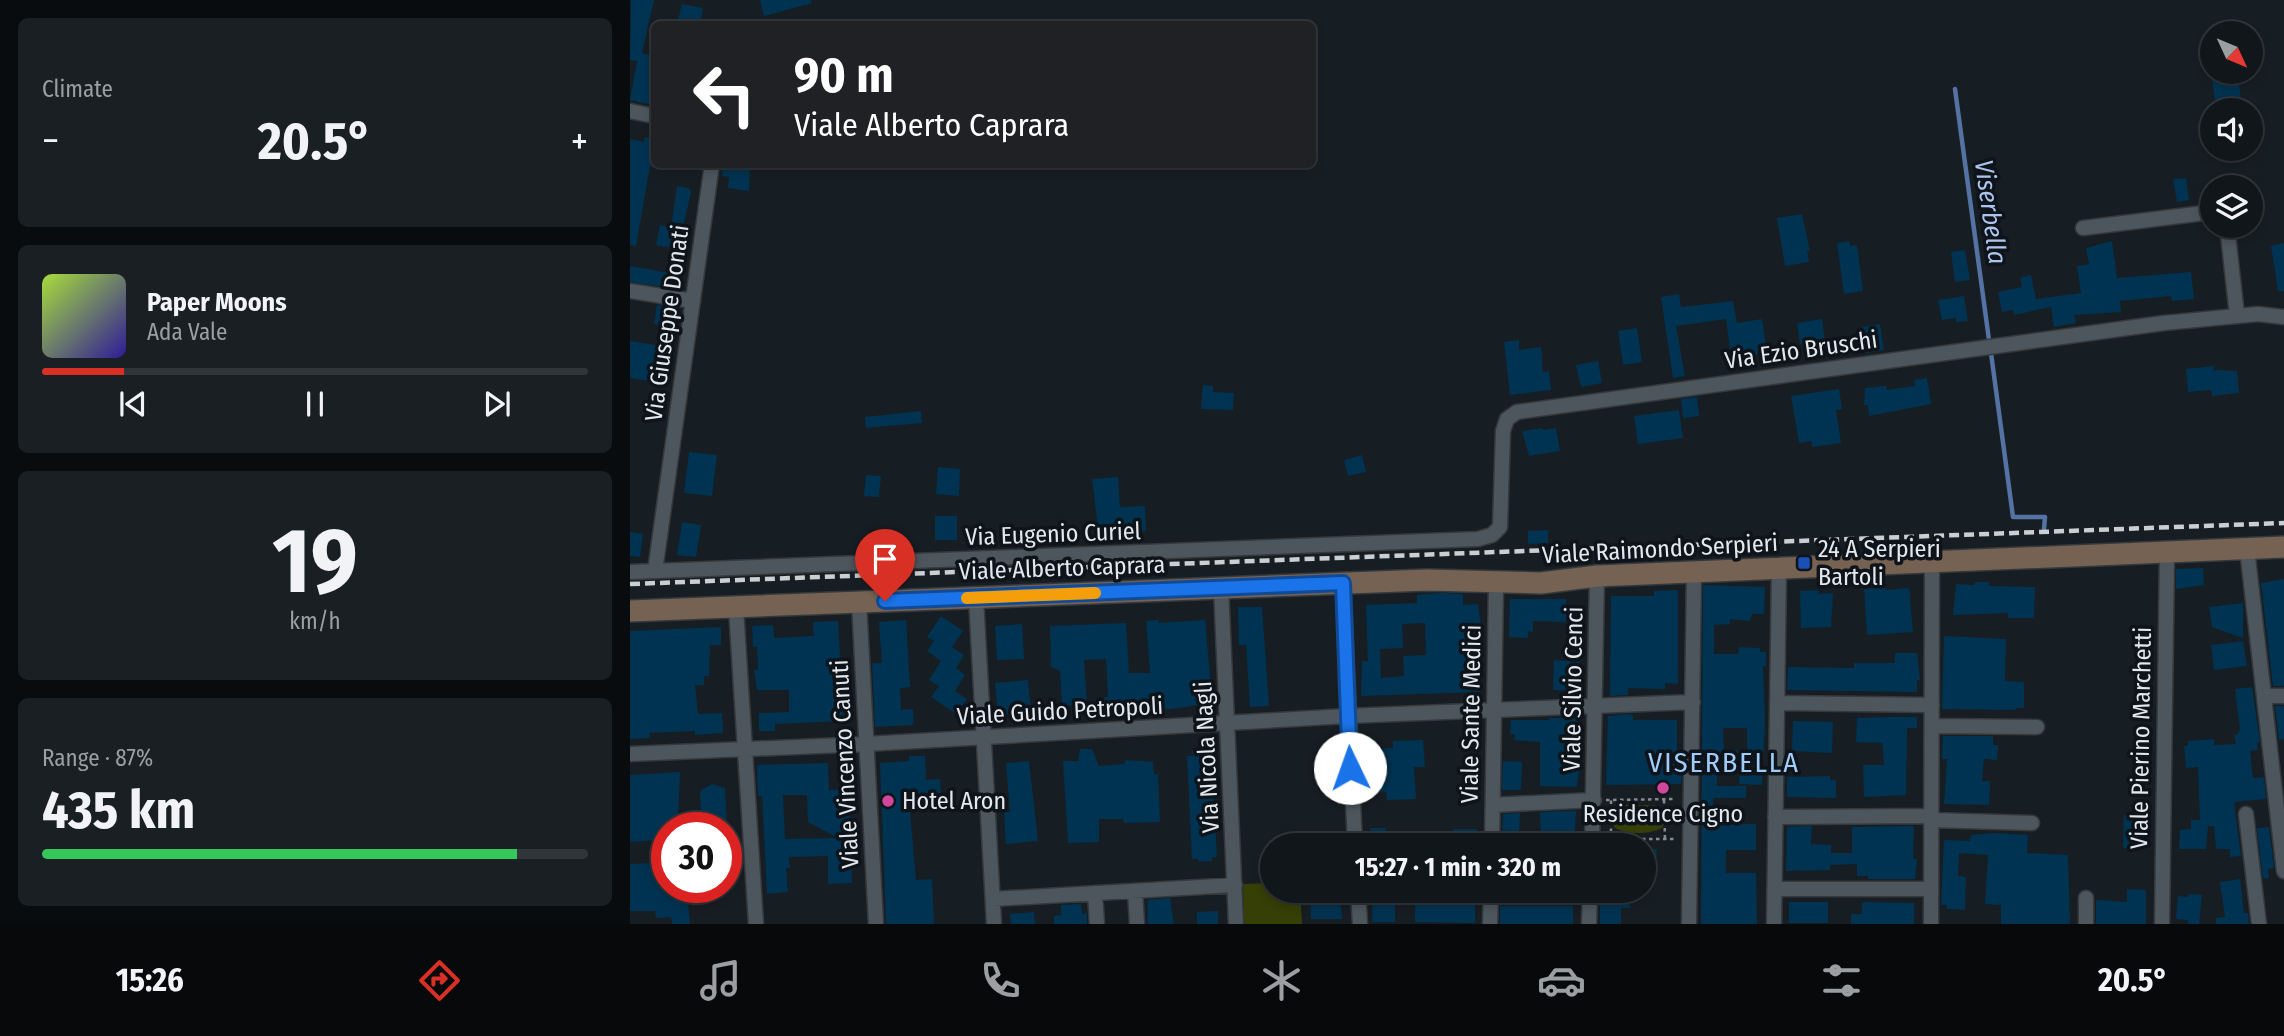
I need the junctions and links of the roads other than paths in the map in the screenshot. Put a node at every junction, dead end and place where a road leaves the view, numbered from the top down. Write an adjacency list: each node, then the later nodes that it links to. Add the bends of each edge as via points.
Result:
1 (630, 111): 2 (street)
2 (651, 115)
3 (711, 168): 8 (street, Via Giuseppe Donati)
4 (2200, 213): 5 (street)
5 (2083, 228)
6 (2228, 238): 9 (street)
7 (630, 291): 8 (street)
8 (693, 301): 17 (street, Via Giuseppe Donati)
9 (2237, 315): 10 (street, Via Ezio Bruschi); 11 (street, Via Ezio Bruschi, via 1517,412 1507,419 1503,430 1500,527 1492,536)
10 (2284, 317)
11 (1478, 539): 17 (street, Via Eugenio Curiel)
12 (2284, 547): 13 (street, Viale Raimondo Serpieri)
13 (2247, 549): 14 (street, Viale Raimondo Serpieri); 28 (street)
14 (2167, 552): 15 (street, Viale Raimondo Serpieri); 77 (street, Viale Pierino Marchetti)
15 (1932, 562): 16 (street, Viale Raimondo Serpieri); 32 (street)
16 (1779, 569): 19 (street, Viale Raimondo Serpieri); 31 (street)
17 (656, 571): 18 (street, Via Eugenio Curiel)
18 (630, 572)
19 (1694, 572): 20 (street, Viale Raimondo Serpieri); 30 (street)
20 (1597, 576): 22 (street, Viale Raimondo Serpieri); 33 (street, Viale Silvio Cenci)
21 (1343, 583): 22 (street, Viale Alberto Caprara); 23 (street, Viale Alberto Caprara); 35 (street)
22 (1496, 583): 34 (street, Viale Sante Medici)
23 (1222, 588): 24 (street, Viale Alberto Caprara); 36 (street, Via Nicola Nagli)
24 (976, 598): 25 (street, Viale Alberto Caprara); 39 (street)
25 (859, 603): 26 (street, Viale Alberto Caprara); 40 (street, Viale Vincenzo Canuti)
26 (736, 608): 27 (street, Viale Alberto Caprara); 41 (street)
27 (630, 611)
28 (2264, 696): 29 (street); 43 (street)
29 (2284, 696)
30 (1693, 702): 33 (street, Viale Guido Petropoli); 73 (street)
31 (1777, 703): 32 (street); 47 (street)
32 (1932, 705): 37 (street)
33 (1597, 707): 34 (street, Viale Guido Petropoli); 44 (street, Viale Silvio Cenci)
34 (1493, 710): 35 (street, Viale Guido Petropoli); 45 (street, Viale Sante Medici)
35 (1347, 716): 36 (street, Viale Guido Petropoli); 50 (street)
36 (1229, 724): 39 (street, Viale Guido Petropoli); 54 (street, Via Nicola Nagli)
37 (1932, 726): 38 (street); 48 (street)
38 (2037, 727)
39 (985, 737): 40 (street, Viale Guido Petropoli); 60 (street)
40 (866, 744): 41 (street, Viale Guido Petropoli); 65 (street, Viale Vincenzo Canuti)
41 (745, 751): 42 (street, Viale Guido Petropoli); 64 (street)
42 (630, 754)
43 (2279, 787): 53 (street)
44 (1594, 800): 45 (street); 52 (street, Viale Silvio Cenci)
45 (1493, 805): 51 (street, Viale Sante Medici)
46 (2246, 814): 78 (street)
47 (1775, 817): 48 (street); 55 (street)
48 (1931, 818): 49 (street); 56 (street)
49 (2032, 823)
50 (1354, 833)
51 (1492, 833)
52 (1592, 833)
53 (2284, 871)
54 (1235, 885): 57 (street); 69 (street, Via Nicola Nagli)
55 (1775, 889): 56 (street); 74 (street)
56 (1931, 889): 75 (street)
57 (1135, 891): 58 (street); 68 (street)
58 (1095, 893): 60 (street); 67 (street)
59 (2086, 898): 76 (street)
60 (993, 899): 66 (street)
61 (1359, 903): 70 (street)
62 (1491, 903): 71 (street)
63 (1590, 903): 72 (street)
64 (756, 924)
65 (876, 924)
66 (994, 924)
67 (1097, 924)
68 (1137, 924)
69 (1236, 924)
70 (1360, 924)
71 (1490, 924)
72 (1589, 924)
73 (1689, 924)
74 (1774, 924)
75 (1931, 924)
76 (2086, 924)
77 (2162, 924)
78 (2259, 924)

